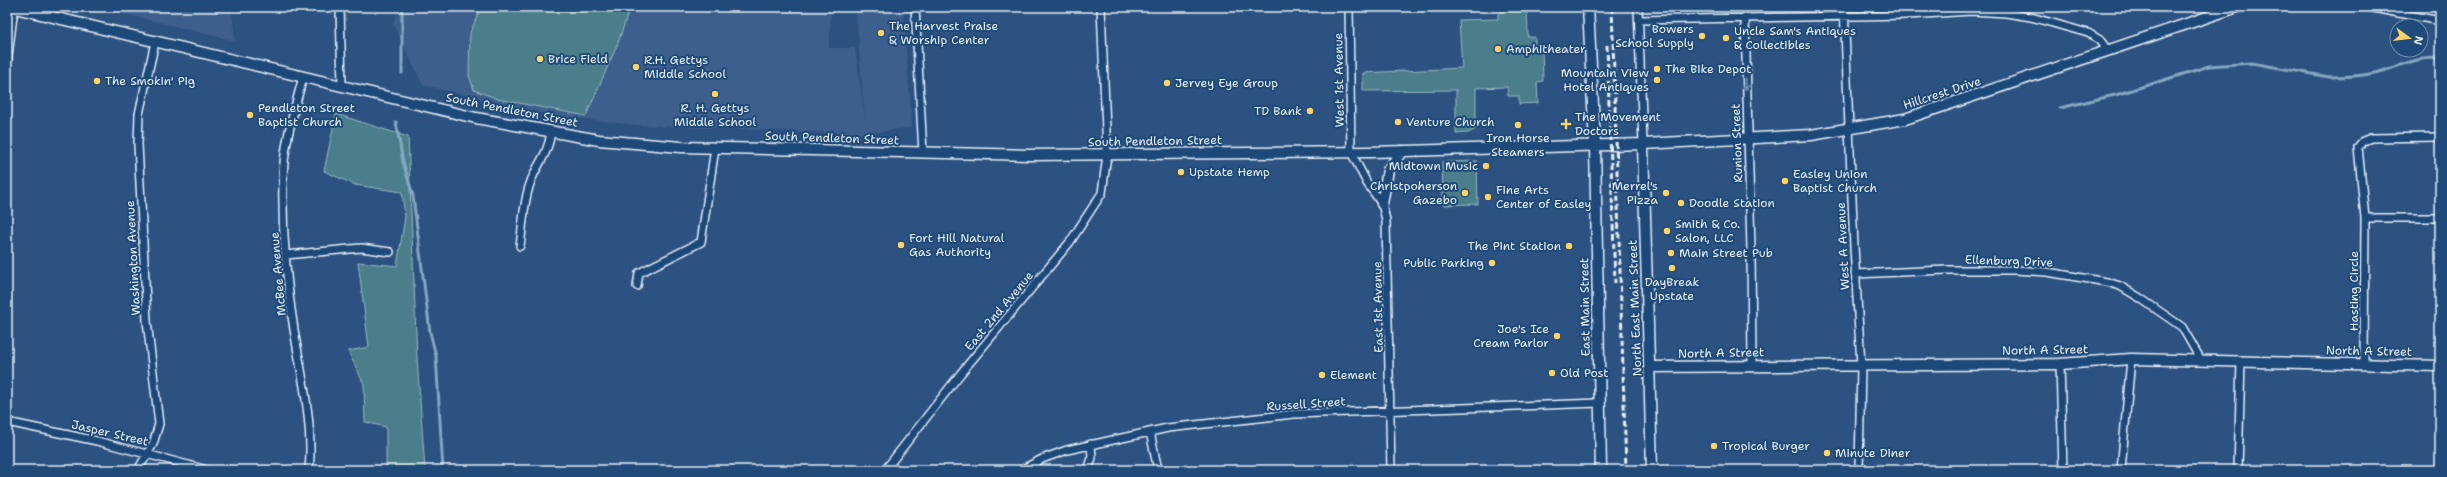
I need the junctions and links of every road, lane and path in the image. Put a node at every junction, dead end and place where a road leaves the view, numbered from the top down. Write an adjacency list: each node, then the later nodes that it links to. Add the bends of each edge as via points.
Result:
1 (12, 7): 15 (main road, South Pendleton Street); 17 (street)
2 (340, 7): 19 (street)
3 (916, 7): 29 (street)
4 (1101, 7): 30 (street, East 2nd Avenue)
5 (1349, 7): 28 (street, West 1st Avenue)
6 (1588, 7): 25 (main road, East Main Street)
7 (1638, 7): 13 (street)
8 (1844, 7): 11 (street, West A Avenue)
9 (2238, 7): 16 (main road, Hillcrest Drive)
10 (2368, 7): 14 (street)
11 (1845, 16): 12 (street); 16 (street, via 1971,11 2006,13 2088,33 2100,40); 20 (street, West A Avenue)
12 (1745, 17): 13 (street); 23 (street, Runion Street, one-way to 23)
13 (1639, 20): 24 (street)
14 (2440, 21)
15 (155, 42): 18 (main road, South Pendleton Street); 53 (street, Washington Avenue, via 139,114 138,144 147,321 159,424)
16 (2108, 51): 20 (main road, Hillcrest Drive, via 1905,119)
17 (7, 64)
18 (304, 77): 19 (main road, South Pendleton Street); 36 (street, McBee Avenue, via 293,115 283,181)
19 (342, 86): 21 (main road, South Pendleton Street, via 476,118)
20 (1849, 130): 23 (main road, Hillcrest Drive); 37 (street, West A Avenue)
21 (551, 132): 26 (main road, South Pendleton Street, via 599,140); 34 (street, via 546,155 533,176 527,194)
22 (2440, 137): 32 (street, Hasting Circle, via 2371,138 2363,141 2358,147 2358,163)
23 (1747, 140): 24 (main road, Hillcrest Drive); 44 (street, Runion Street)
24 (1643, 144): 25 (main road, South Pendleton Street); 47 (main road, North East Main Street)
25 (1596, 145): 27 (main road, South Pendleton Street); 48 (main road, East Main Street)
26 (715, 148): 29 (main road, South Pendleton Street); 38 (street, via 701,242 639,273)
27 (1402, 151): 28 (main road, South Pendleton Street); 31 (main road, via 1388,170)
28 (1351, 152): 30 (main road, South Pendleton Street); 31 (street, East 1st Avenue, via 1367,183)
29 (923, 153): 30 (main road, South Pendleton Street)
30 (1107, 155): 57 (street, East 2nd Avenue, via 1102,193 1070,242)
31 (1382, 204): 49 (street, East 1st Avenue, via 1388,242)
32 (2364, 218): 33 (street); 43 (street, Hasting Circle)
33 (2440, 218)
34 (520, 246)
35 (390, 252): 36 (street, via 361,248)
36 (286, 255): 56 (street, McBee Avenue, via 308,431)
37 (1855, 274): 40 (street, Ellenburg Drive, via 2015,270 2047,272 2107,282 2120,286 2140,298 2182,327); 45 (street, West A Avenue)
38 (637, 286)
39 (2131, 359): 40 (main road, North A Street); 42 (main road, North A Street); 66 (street)
40 (2201, 360): 41 (main road, North A Street)
41 (2241, 361): 43 (main road, North A Street); 67 (street)
42 (2060, 364): 45 (main road, North A Street); 65 (street)
43 (2364, 364): 46 (main road, North A Street)
44 (1752, 365): 45 (main road, North A Street); 47 (main road, North A Street)
45 (1861, 365): 64 (street, West A Avenue)
46 (2440, 366)
47 (1650, 367): 63 (main road, North East Main Street)
48 (1599, 404): 49 (street, Russell Street); 62 (main road, East Main Street)
49 (1391, 410): 51 (street, Russell Street, via 1294,414); 61 (street, East 1st Avenue)
50 (7, 422): 53 (street, Jasper Street)
51 (1150, 432): 52 (street, Russell Street); 60 (street)
52 (1091, 444): 58 (street, Russell Street, via 1042,459); 59 (street, via 1092,458)
53 (148, 454): 54 (street, Washington Avenue); 55 (street, Jasper Street)
54 (138, 470)
55 (207, 470)
56 (309, 470)
57 (885, 470)
58 (1022, 470)
59 (1088, 470)
60 (1158, 470)
61 (1391, 470)
62 (1601, 470)
63 (1652, 470)
64 (1859, 470)
65 (2063, 470)
66 (2121, 470)
67 (2238, 470)

